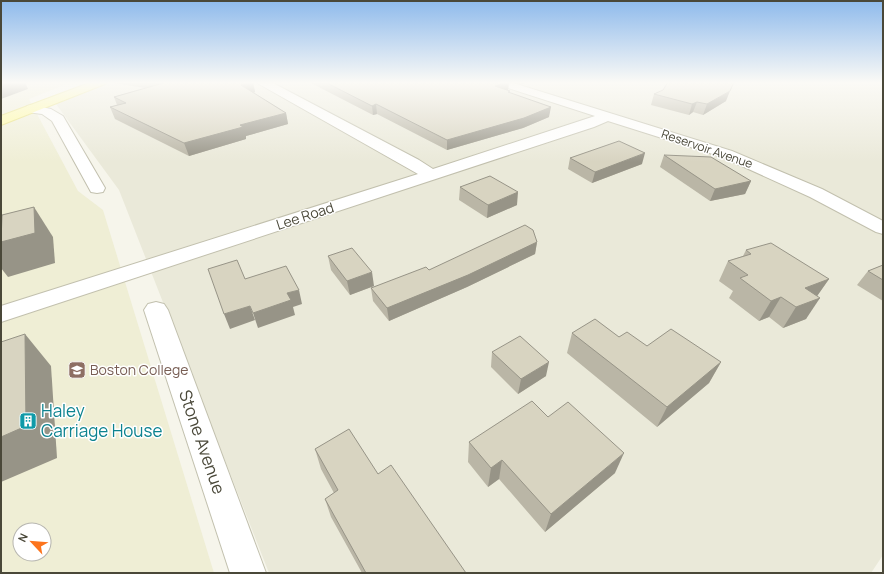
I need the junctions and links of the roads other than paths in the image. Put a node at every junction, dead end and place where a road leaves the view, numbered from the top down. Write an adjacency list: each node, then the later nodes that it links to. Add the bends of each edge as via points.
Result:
1 (32, 109): 5 (main road); 7 (street, via 46,112 58,119)
2 (313, 109): 6 (street)
3 (585, 109): 4 (street, Reservoir Avenue)
4 (608, 116): 6 (street, Lee Road); 8 (street, Reservoir Avenue, via 752,164 816,193)
5 (1, 121)
6 (431, 175): 10 (street, Lee Road)
7 (97, 188)
8 (883, 228)
9 (156, 310): 11 (street, Stone Avenue)
10 (1, 314)
11 (248, 573)

